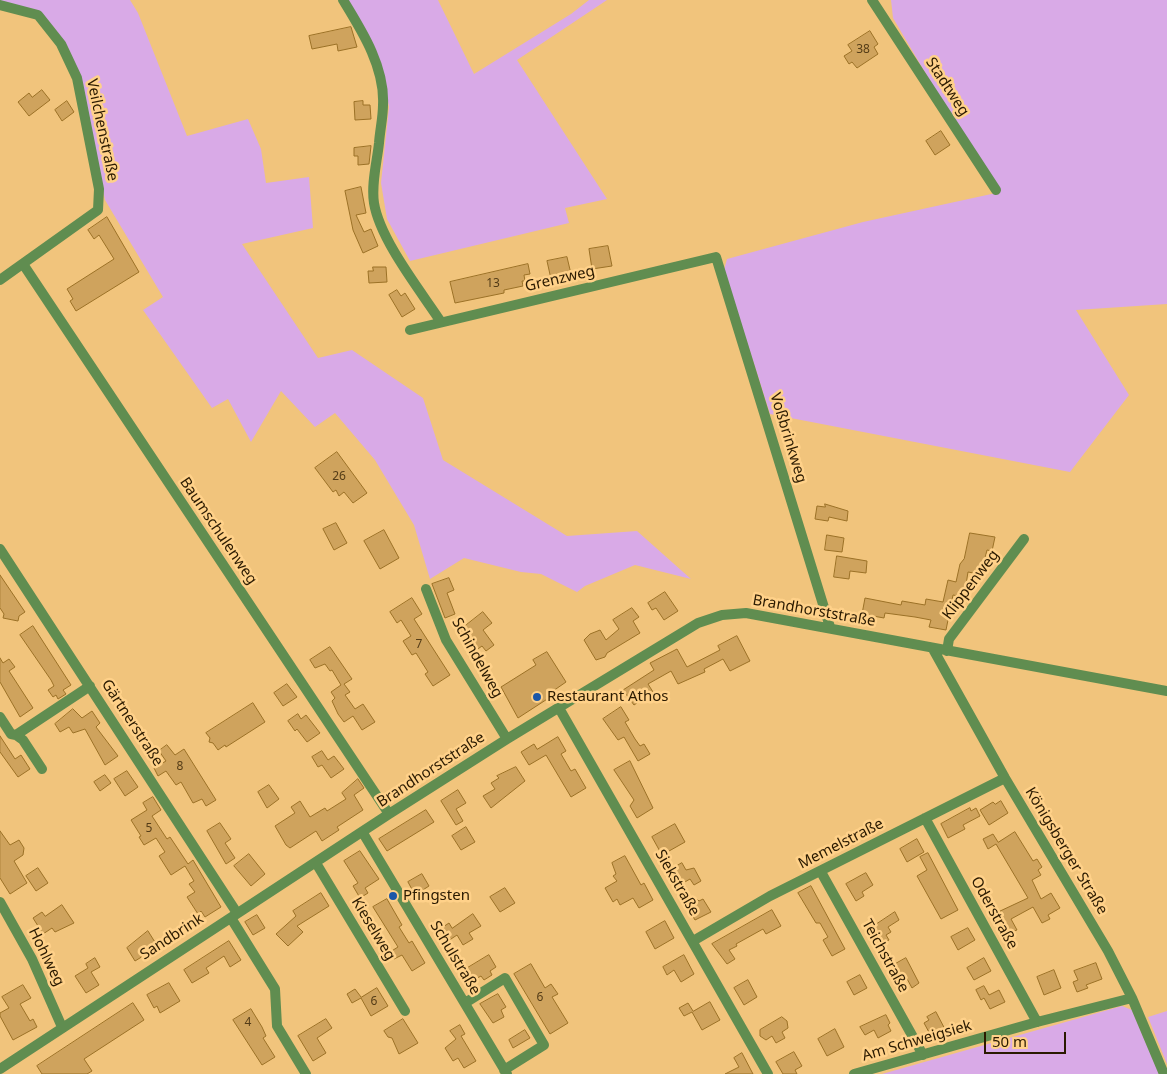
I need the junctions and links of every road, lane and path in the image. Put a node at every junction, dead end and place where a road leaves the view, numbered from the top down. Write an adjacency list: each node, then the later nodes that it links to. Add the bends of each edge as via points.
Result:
1 (343, 0): 8 (street, via 366,37 383,88 374,203 381,224 402,263)
2 (872, 0): 4 (street, Stadtweg)
3 (0, 5): 6 (street, Veilchenstraße, via 38,16 60,44 77,78 99,189 98,210)
4 (996, 190)
5 (716, 257): 8 (street, Grenzweg); 13 (street, Voßbrinkweg)
6 (22, 264): 7 (street, Veilchenstraße); 24 (street, Baumschulenweg)
7 (0, 280)
8 (442, 322): 9 (street, Grenzweg)
9 (410, 330)
10 (1024, 539): 15 (street, Klippenweg, via 949,639)
11 (0, 549): 16 (street, Gärtnerstraße)
12 (426, 589): 21 (street, Schindelweg, via 446,640)
13 (830, 627): 14 (street, Brandhorststraße); 18 (street, Brandhorststraße, via 746,613 722,614 698,623)
14 (933, 648): 15 (street, Brandhorststraße); 23 (street, Königsberger Straße)
15 (947, 651): 17 (street, Brandhorststraße)
16 (90, 686): 20 (street); 30 (street, Gärtnerstraße)
17 (1167, 690)
18 (558, 708): 21 (street, Brandhorststraße); 31 (street, Siekstraße)
19 (0, 717): 20 (street, via 11,734)
20 (16, 735): 22 (street, via 23,740)
21 (507, 739): 24 (street, Brandhorststraße)
22 (42, 770)
23 (1005, 778): 25 (street, Memelstraße); 32 (street, Königsberger Straße, via 1108,951)
24 (389, 814): 26 (street, Brandhorststraße)
25 (925, 818): 28 (street, Memelstraße); 35 (street, Oderstraße)
26 (362, 833): 27 (street, Sandbrink); 33 (street, Schulstraße)
27 (316, 863): 30 (street, Sandbrink); 34 (street, Kieselweg)
28 (821, 872): 31 (street, Memelstraße, via 770,896); 37 (street, Teichstraße)
29 (0, 902): 36 (street, Hohlweg, via 32,959)
30 (234, 915): 36 (street, Sandbrink); 40 (street, Gärtnerstraße, via 275,989 277,1026)
31 (693, 941): 41 (street, Siekstraße)
32 (1132, 998): 35 (street, Am Schweigsiek); 43 (street, Königsberger Straße)
33 (465, 1003): 39 (street, Schulstraße); 39 (street, via 505,978 544,1045)
34 (404, 1011)
35 (1037, 1022): 37 (street, Am Schweigsiek)
36 (62, 1027): 38 (street, Sandbrink)
37 (922, 1055): 42 (street, Am Schweigsiek)
38 (0, 1069)
39 (505, 1072)
40 (306, 1074)
41 (768, 1074)
42 (854, 1074)
43 (1164, 1074)

